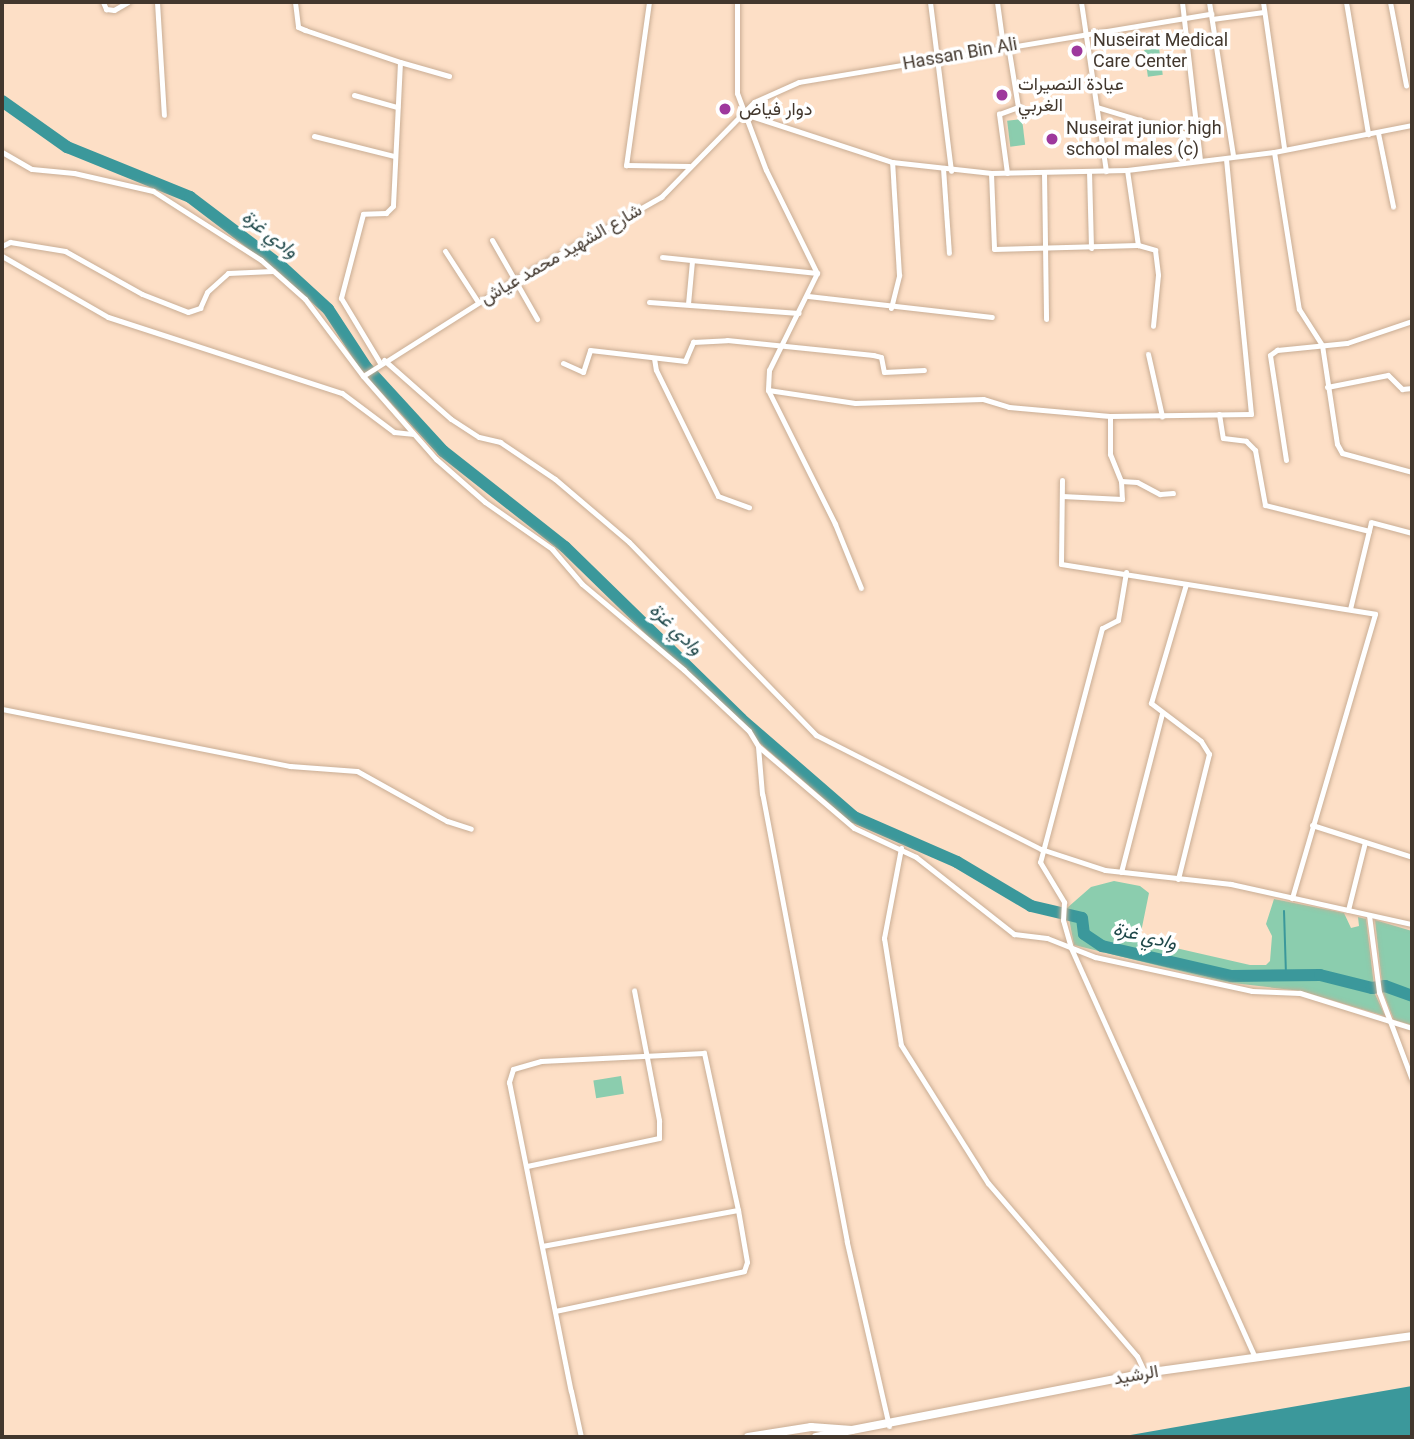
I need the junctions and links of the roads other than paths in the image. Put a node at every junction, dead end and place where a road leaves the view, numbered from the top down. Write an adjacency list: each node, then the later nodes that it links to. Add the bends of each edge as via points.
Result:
1 (103, 2): 2 (street, via 106,9 114,10)
2 (128, 2)
3 (157, 2): 27 (street)
4 (295, 2): 21 (street, via 298,26 304,30)
5 (649, 2): 42 (street, via 625,165)
6 (737, 2): 28 (street, via 737,93)
7 (930, 2): 20 (street)
8 (997, 2): 19 (street)
9 (1081, 2): 18 (street)
10 (1182, 2): 17 (street)
11 (1209, 2): 16 (street)
12 (1263, 2): 15 (street)
13 (1346, 2): 31 (street)
14 (1390, 2): 23 (street)
15 (1264, 12): 16 (street, Hassan Bin Ali); 34 (street)
16 (1212, 16): 17 (street, Hassan Bin Ali); 37 (street)
17 (1184, 18): 18 (street, Hassan Bin Ali); 33 (street)
18 (1086, 33): 19 (street, Hassan Bin Ali); 26 (street)
19 (1005, 46): 20 (street, Hassan Bin Ali); 50 (street, via 1018,107 999,114)
20 (937, 57): 28 (street, Hassan Bin Ali, via 799,82 754,102); 45 (street)
21 (400, 62): 22 (street); 25 (street)
22 (449, 76)
23 (1406, 85)
24 (354, 95): 25 (street)
25 (397, 107): 38 (street)
26 (1097, 107): 33 (street); 47 (street)
27 (164, 114)
28 (745, 114): 41 (street); 42 (street, شارع الشهيد محمد عياش); 63 (street)
29 (1412, 125): 30 (street)
30 (1378, 133): 31 (street); 51 (street)
31 (1368, 134): 34 (street)
32 (314, 136): 38 (street)
33 (1196, 137): 40 (street)
34 (1284, 148): 36 (street)
35 (2, 152): 62 (street, via 32,169 74,173 153,191)
36 (1274, 152): 37 (street); 76 (street, via 1299,309)
37 (1233, 155): 39 (street)
38 (394, 156): 80 (street, via 393,206 386,213 363,214 341,298)
39 (1226, 158): 40 (street); 87 (street, via 1251,414)
40 (1200, 160): 44 (street)
41 (892, 162): 43 (street); 69 (street, via 899,275)
42 (689, 166): 64 (street, شارع الشهيد محمد عياش, via 660,197)
43 (943, 168): 45 (street); 58 (street)
44 (1126, 170): 47 (street); 53 (street)
45 (951, 171): 49 (street)
46 (1089, 171): 47 (street); 48 (street); 56 (street)
47 (1106, 171)
48 (1044, 172): 50 (street); 55 (street)
49 (992, 173): 50 (street); 55 (street, via 995,250)
50 (1007, 173)
51 (1393, 206)
52 (492, 240): 64 (street)
53 (1138, 245): 56 (street); 75 (street, via 1155,250 1158,275)
54 (2, 246): 62 (street, via 10,242 65,251 142,294 188,312 200,308 207,292 228,273)
55 (1047, 248): 56 (street); 73 (street)
56 (1091, 248)
57 (445, 251): 66 (street)
58 (949, 253)
59 (2, 256): 90 (street, via 108,317 342,393 394,432)
60 (662, 257): 61 (street)
61 (692, 261): 63 (street); 68 (street)
62 (273, 271): 83 (street, via 305,299)
63 (817, 273): 65 (street)
64 (516, 279): 66 (street, شارع الشهيد محمد عياش); 72 (street)
65 (808, 296): 69 (street); 70 (street)
66 (478, 302): 80 (street, شارع الشهيد محمد عياش)
67 (649, 302): 68 (street)
68 (688, 304): 70 (street)
69 (891, 308): 71 (street)
70 (799, 313): 77 (street)
71 (992, 317)
72 (537, 319)
73 (1046, 320)
74 (1412, 321): 76 (street, via 1347,343)
75 (1153, 326)
76 (1322, 345): 84 (street); 91 (street, via 1277,350 1270,355)
77 (781, 349): 79 (street, via 699,340 693,342 685,361); 82 (street, via 873,355 881,357 884,372); 86 (street, via 769,370)
78 (1148, 354): 89 (street)
79 (654, 358): 81 (street, via 590,350 583,372); 97 (street, via 718,496)
80 (382, 361): 83 (street, شارع الشهيد محمد عياش); 111 (street, via 451,419 479,437 500,442 546,473 629,542 816,735)
81 (563, 363)
82 (924, 370)
83 (365, 374): 90 (street)
84 (1327, 387): 85 (street, via 1388,375 1402,389); 92 (street, via 1342,453)
85 (1412, 387)
86 (768, 390): 88 (street, via 855,403 983,400 1009,407); 102 (street, via 835,524)
87 (1219, 414): 89 (street); 98 (street, via 1223,438 1246,441 1255,450 1265,505)
88 (1110, 416): 89 (street); 94 (street, via 1110,454)
89 (1162, 416)
90 (412, 434): 106 (street, via 485,502 552,549 582,584 684,670)
91 (1286, 460)
92 (1412, 472)
93 (1062, 480): 96 (street)
94 (1121, 481): 95 (street); 96 (street, via 1122,499)
95 (1173, 493)
96 (1062, 496): 100 (street, via 1061,564)
97 (749, 508)
98 (1369, 531): 99 (street, via 1371,522); 103 (street)
99 (1412, 533)
100 (1126, 572): 101 (street); 111 (street, via 1118,620 1102,628)
101 (1186, 584): 103 (street); 105 (street, via 1151,698)
102 (861, 589)
103 (1350, 609): 107 (street, via 1375,614)
104 (2, 709): 108 (street, via 290,766 357,771 447,821)
105 (1161, 713): 113 (street); 114 (street, via 1201,741 1209,754)
106 (758, 746): 110 (street, via 854,828); 132 (street, via 762,794 847,1242)
107 (1312, 825): 109 (street); 115 (street)
108 (471, 829)
109 (1365, 842): 112 (street); 116 (street)
110 (901, 848): 119 (street, via 1014,934 1047,938); 131 (street, via 884,938 901,1045 988,1183 1137,1356)
111 (1041, 849): 113 (street); 119 (street, via 1040,862 1063,906)
112 (1412, 857)
113 (1121, 872): 114 (street)
114 (1178, 879): 115 (street, via 1231,884)
115 (1292, 898): 116 (street)
116 (1348, 910): 117 (street)
117 (1369, 915): 118 (street); 121 (street, via 1379,992)
118 (1412, 924)
119 (1071, 948): 121 (street, via 1252,991 1300,993); 130 (street)
120 (634, 990): 123 (street)
121 (1391, 1022): 122 (street); 124 (street)
122 (1412, 1028)
123 (645, 1055): 125 (street, via 659,1138); 125 (street, via 541,1061 513,1069 509,1082); 126 (street, via 704,1053)
124 (1412, 1080)
125 (527, 1166): 127 (street)
126 (738, 1210): 127 (street); 128 (street, via 747,1262 739,1274)
127 (542, 1246): 128 (street)
128 (555, 1311): 133 (street)
129 (1412, 1336): 130 (main road, الرشيد)
130 (1254, 1356): 131 (main road, الرشيد)
131 (1145, 1373): 132 (main road, الرشيد)
132 (888, 1426): 134 (main road, الرشيد)
133 (578, 1429): 135 (street); 136 (street)
134 (862, 1431): 137 (main road, الرشيد, via 811,1427); 138 (main road, الرشيد)
135 (576, 1437)
136 (581, 1437)
137 (748, 1437)
138 (816, 1437)

